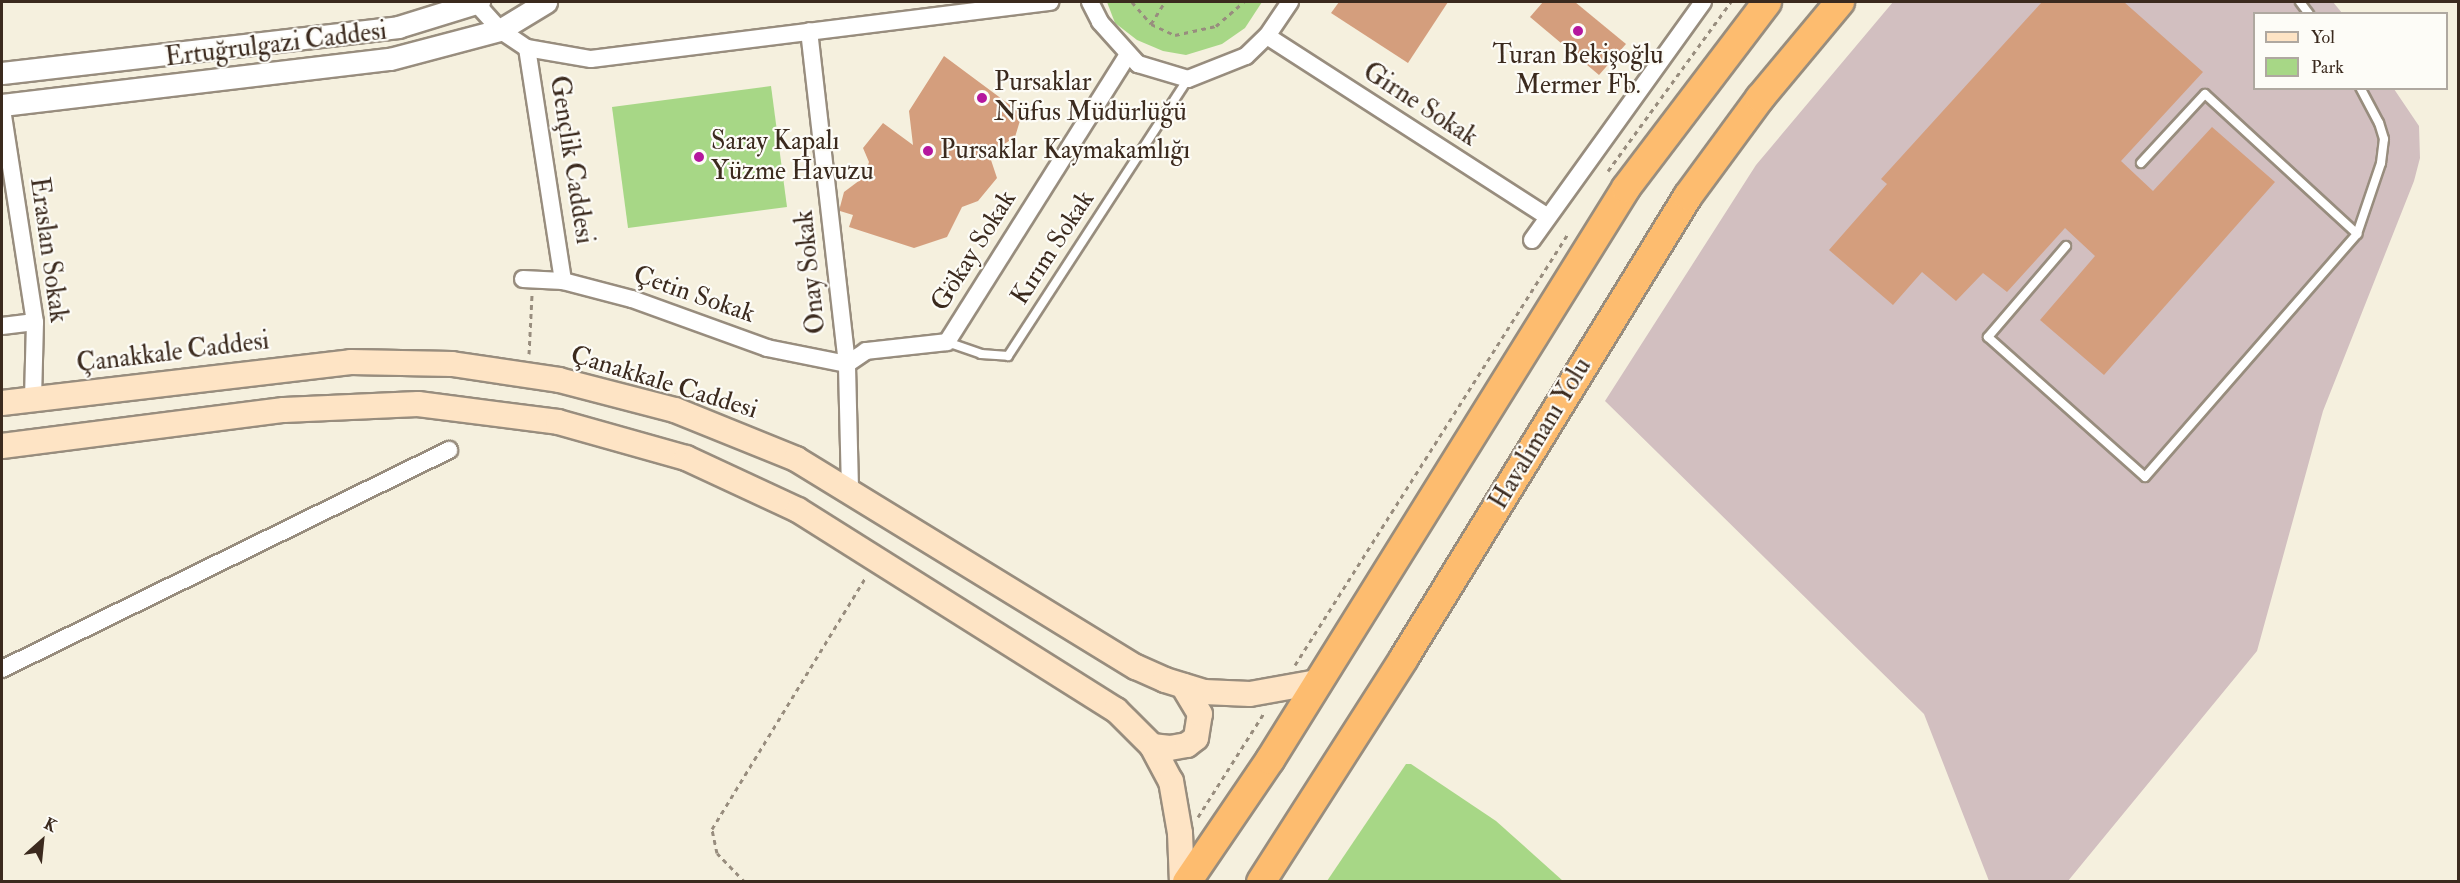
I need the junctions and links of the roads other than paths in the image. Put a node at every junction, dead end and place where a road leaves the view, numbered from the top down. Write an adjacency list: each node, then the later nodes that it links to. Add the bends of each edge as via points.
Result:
1 (546, 2): 8 (street, Ertuğrulgazi Caddesi)
2 (1050, 2): 9 (street)
3 (1090, 2): 12 (street, via 1100,22)
4 (1290, 2): 10 (street)
5 (1704, 2): 18 (street)
6 (1767, 2): 34 (highway, via 1626,188)
7 (1840, 2): 39 (highway, Havalimanı Yolu, via 1760,98 1688,196 1404,658)
8 (483, 11): 11 (street); 13 (street, Ertuğrulgazi Caddesi, via 342,35); 16 (street, Ertuğrulgazi Caddesi, via 390,59)
9 (809, 31): 11 (street, via 591,59); 27 (street, Onay Sokak)
10 (1267, 36): 14 (street, via 1246,56); 18 (street, Girne Sokak)
11 (527, 48): 23 (street, Gençlik Caddesi)
12 (1128, 55): 14 (street, via 1138,64); 26 (street, Gökay Sokak)
13 (2, 73)
14 (1188, 80): 26 (lane, Kırım Sokak, via 1008,356 981,354)
15 (2361, 90): 19 (lane, via 2384,139 2381,163)
16 (2, 107): 24 (street, Eraslan Sokak)
17 (2141, 163): 19 (lane, via 2205,94)
18 (1546, 216): 20 (street)
19 (2357, 234): 21 (lane, via 2145,477 1988,338)
20 (1532, 240)
21 (2066, 246)
22 (528, 280): 23 (street, Çetin Sokak)
23 (563, 281): 27 (street, Çetin Sokak, via 632,298 767,348)
24 (34, 322): 25 (street); 28 (street, Eraslan Sokak)
25 (2, 326)
26 (946, 342): 27 (street, Gökay Sokak, via 866,351)
27 (847, 364): 32 (street)
28 (33, 399): 29 (main road, Çanakkale Caddesi); 32 (main road, Çanakkale Caddesi, via 351,362 443,364 528,374 634,398 703,420 796,459)
29 (2, 403)
30 (2, 446): 36 (main road, via 273,411 379,405 491,411 612,434 721,472 798,510 1079,684 1116,710)
31 (449, 450): 33 (street)
32 (850, 489): 35 (main road, Çanakkale Caddesi, via 1136,667)
33 (2, 669)
34 (1317, 682): 35 (main road, Çanakkale Caddesi, via 1225,693); 38 (highway)
35 (1183, 686): 36 (main road, via 1200,714 1196,738 1187,745)
36 (1152, 746): 37 (main road, via 1171,781)
37 (1182, 882)
38 (1187, 882)
39 (1261, 882)

